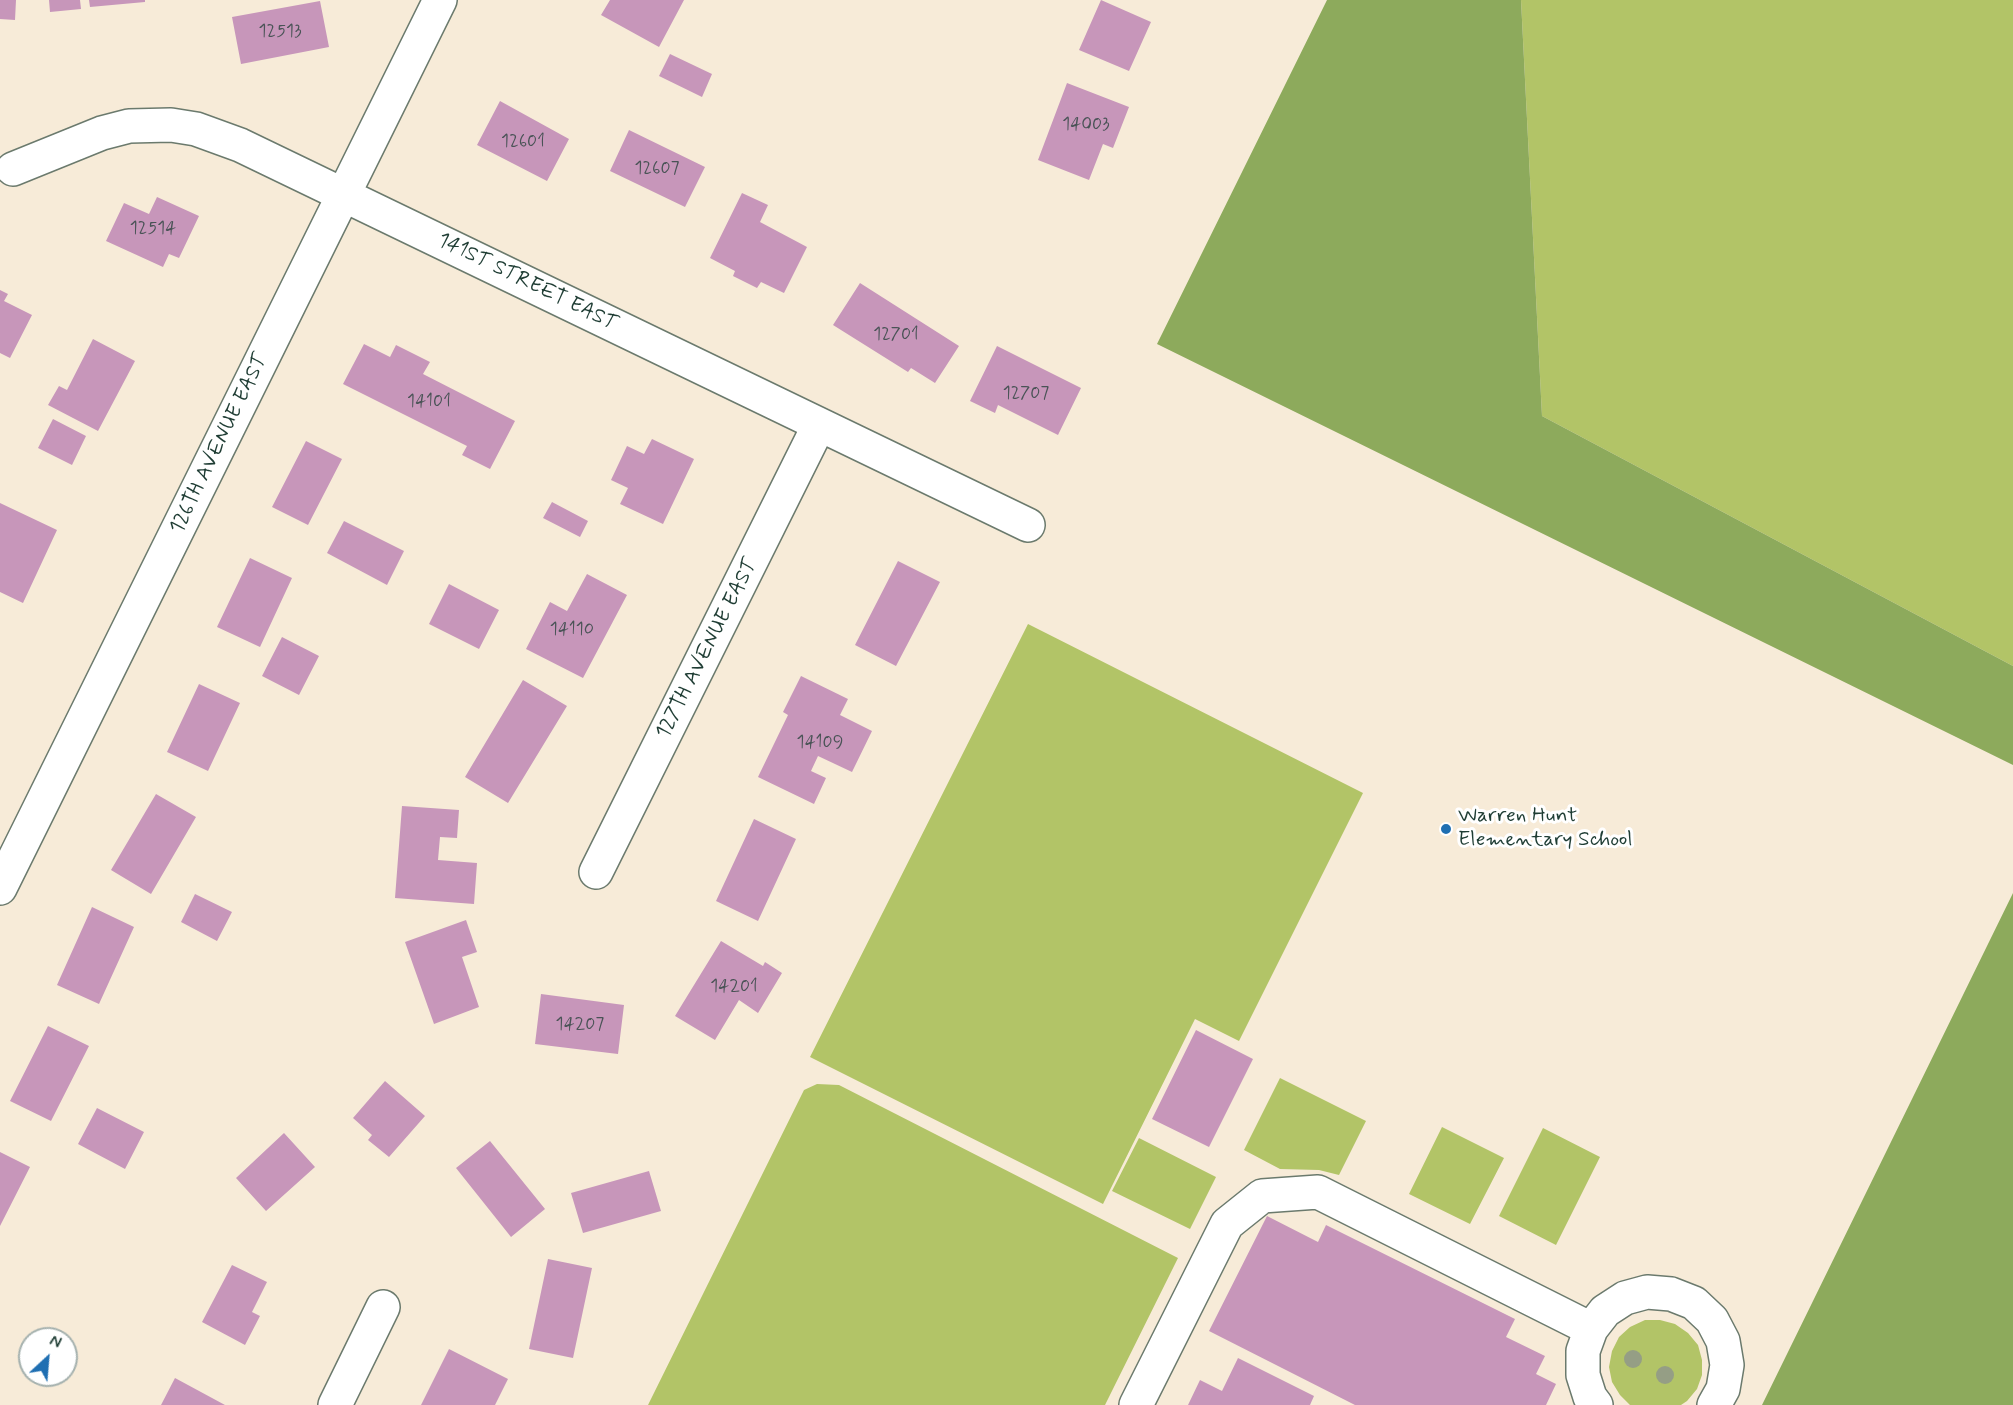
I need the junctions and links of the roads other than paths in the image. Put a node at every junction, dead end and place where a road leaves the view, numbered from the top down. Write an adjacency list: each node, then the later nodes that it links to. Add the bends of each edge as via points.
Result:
1 (440, 0): 3 (street, 126TH AVENUE EAST)
2 (13, 170): 3 (street, 141ST STREET EAST, via 111,131 129,126 171,125 196,129 240,145)
3 (343, 194): 4 (street, 141ST STREET EAST); 7 (street, 126TH AVENUE EAST)
4 (819, 425): 5 (street, 141ST STREET EAST); 6 (street, 127TH AVENUE EAST)
5 (1028, 525)
6 (596, 873)
7 (0, 888)
8 (383, 1307): 10 (street)
9 (1591, 1329): 11 (street, via 1318,1192 1262,1196 1227,1224); 12 (street, via 1583,1351 1583,1375); 13 (street, via 1605,1311 1624,1298 1647,1292 1671,1294 1694,1303 1712,1320 1723,1341 1727,1365 1723,1389)
10 (335, 1405)
11 (1136, 1405)
12 (1596, 1405)
13 (1714, 1405)

